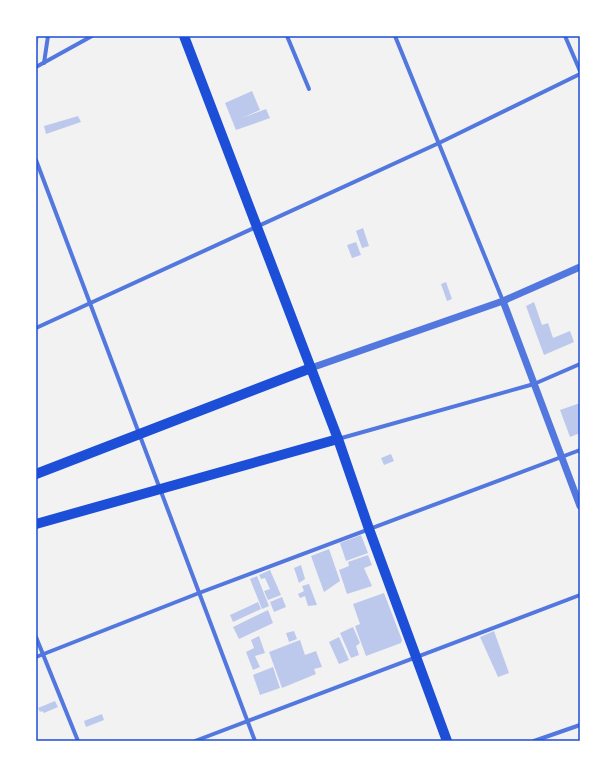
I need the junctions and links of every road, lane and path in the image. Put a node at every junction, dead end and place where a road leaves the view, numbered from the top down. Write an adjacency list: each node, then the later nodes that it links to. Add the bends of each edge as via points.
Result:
1 (48, 36): 7 (street)
2 (92, 36): 7 (street)
3 (184, 36): 13 (main road)
4 (288, 36): 10 (street)
5 (395, 36): 11 (street)
6 (565, 36): 9 (street)
7 (44, 63): 8 (street)
8 (36, 67)
9 (580, 72): 11 (street)
10 (309, 89)
11 (439, 143): 13 (street); 15 (street)
12 (36, 160): 16 (street)
13 (257, 227): 16 (street); 19 (main road)
14 (580, 266): 15 (street)
15 (503, 301): 19 (street); 20 (street)
16 (90, 304): 17 (street); 21 (street)
17 (36, 328)
18 (580, 364): 20 (street)
19 (311, 368): 21 (main road); 22 (main road)
20 (534, 384): 22 (street); 24 (street)
21 (139, 434): 25 (main road); 26 (street)
22 (338, 439): 26 (main road); 29 (main road)
23 (580, 450): 24 (street)
24 (561, 457): 27 (street); 29 (street)
25 (36, 474)
26 (159, 489): 28 (main road); 30 (street)
27 (580, 506)
28 (36, 524)
29 (369, 529): 30 (street); 35 (main road)
30 (199, 593): 33 (street); 36 (street)
31 (580, 595): 35 (street)
32 (36, 637): 33 (street)
33 (43, 654): 34 (street); 38 (street)
34 (36, 657)
35 (416, 657): 36 (street); 41 (main road)
36 (247, 721): 39 (street); 40 (street)
37 (580, 725): 42 (street)
38 (78, 741)
39 (195, 741)
40 (255, 741)
41 (448, 741)
42 (534, 741)

